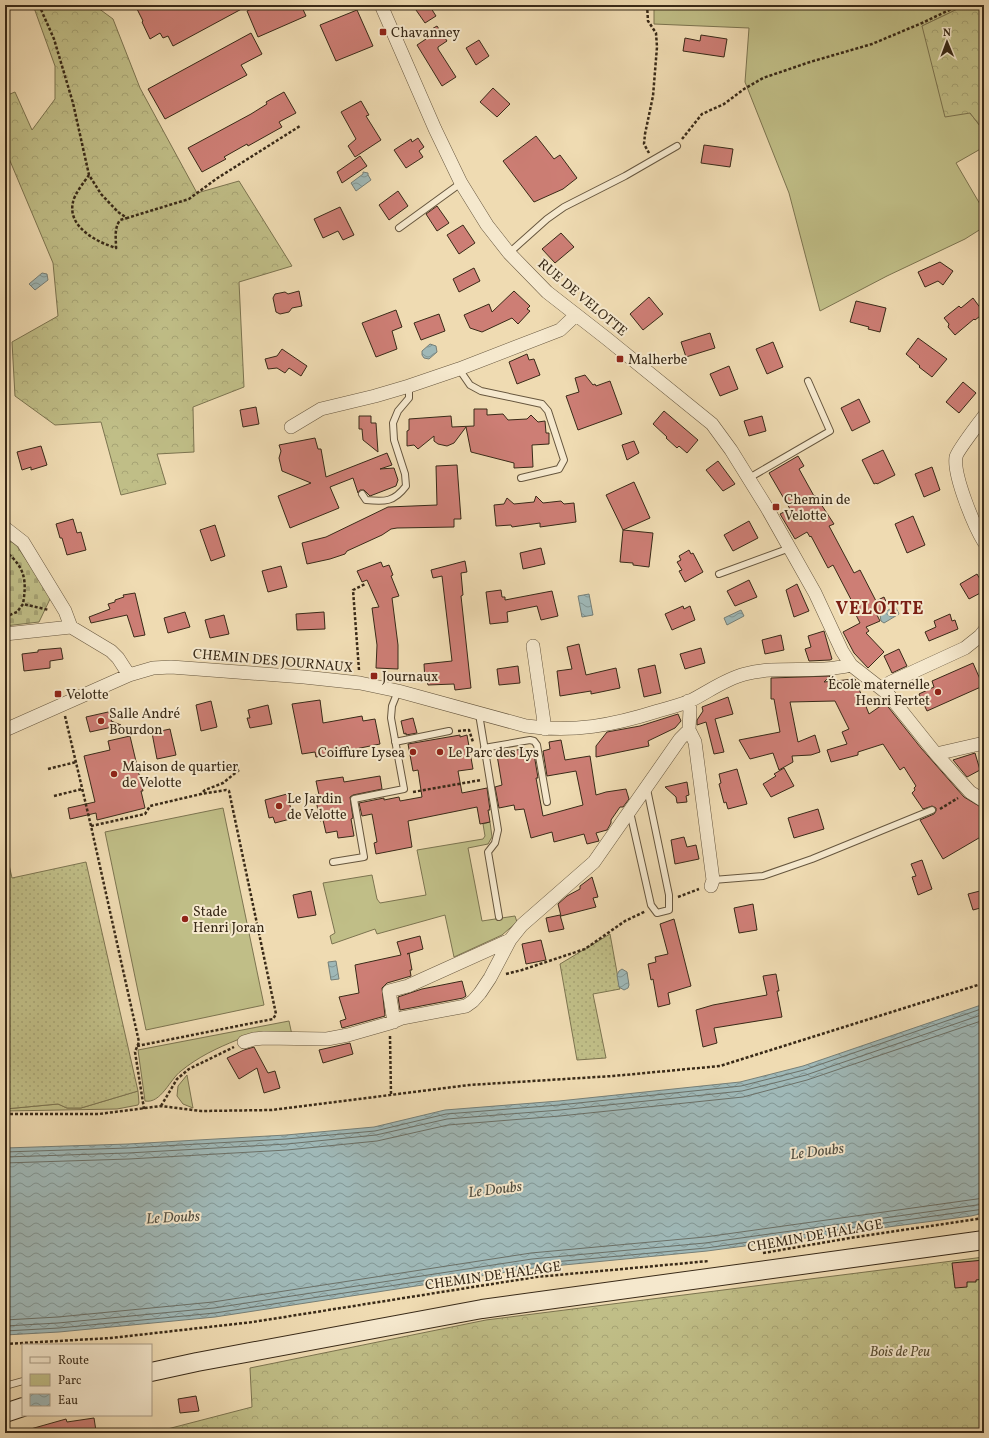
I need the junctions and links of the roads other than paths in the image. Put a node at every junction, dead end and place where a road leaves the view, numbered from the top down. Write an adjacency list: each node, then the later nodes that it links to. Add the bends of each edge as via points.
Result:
1 (381, 5): 3 (street, RUE DE VELOTTE)
2 (677, 146): 5 (lane, via 564,207)
3 (461, 183): 4 (lane); 5 (street, RUE DE VELOTTE)
4 (399, 228)
5 (508, 253): 6 (street, RUE DE VELOTTE, via 547,292)
6 (576, 315): 7 (street, via 560,330); 13 (street, RUE DE VELOTTE, via 712,424)
7 (459, 369): 9 (street); 12 (lane, via 470,386 481,391 542,404 548,411 564,460 560,470)
8 (808, 381): 13 (lane, via 830,431)
9 (408, 386): 11 (street, via 321,409); 14 (lane, via 409,398 398,411 393,423 394,440 405,474 406,486 392,499 366,500)
10 (984, 416): 16 (street, via 956,456 957,474 976,530)
11 (291, 427)
12 (521, 478)
13 (749, 478): 17 (street, RUE DE VELOTTE)
14 (362, 494)
15 (5, 528): 19 (street, via 23,542 65,611)
16 (984, 542)
17 (790, 548): 18 (lane); 23 (street, RUE DE VELOTTE)
18 (719, 574)
19 (71, 627): 21 (street); 24 (street, via 111,651)
20 (984, 631): 25 (street, via 965,648)
21 (5, 634)
22 (533, 646): 29 (street)
23 (851, 665): 25 (street); 27 (street, CHEMIN DES JOURNAUX, via 766,670 744,674)
24 (129, 675): 26 (street, CHEMIN DES JOURNAUX, via 153,668 171,667 360,683); 30 (street, CHEMIN DES JOURNAUX)
25 (882, 688): 36 (street)
26 (398, 692): 28 (street, CHEMIN DES JOURNAUX); 33 (lane, via 392,706 391,718)
27 (688, 701): 29 (street, CHEMIN DES JOURNAUX, via 626,721 571,729); 31 (street)
28 (479, 714): 29 (street, CHEMIN DES JOURNAUX); 35 (lane)
29 (545, 729)
30 (5, 730)
31 (689, 730): 37 (street); 43 (street, via 696,742)
32 (449, 731): 33 (lane)
33 (395, 742): 42 (lane, via 404,789 354,799 364,857)
34 (984, 743): 36 (street)
35 (484, 744): 39 (lane, via 534,741 537,745); 44 (lane, via 498,830 498,837 488,852)
36 (936, 754): 38 (street, via 970,792)
37 (646, 787): 41 (street); 41 (lane, via 669,895 669,910 657,913 651,905)
38 (984, 801)
39 (547, 802)
40 (932, 810): 43 (lane, via 763,876)
41 (629, 811): 45 (street, via 594,862 522,925)
42 (333, 862)
43 (712, 883)
44 (499, 917)
45 (510, 940): 46 (street, via 490,978 473,1001 466,1006); 46 (street, via 408,986 389,991)
46 (392, 1022): 47 (street, via 327,1039 264,1038)
47 (244, 1042)
48 (984, 1240): 49 (main road, via 482,1309)
49 (152, 1372)
50 (22, 1381): 51 (lane)
51 (5, 1386)
52 (22, 1407): 53 (main road)
53 (5, 1413)

